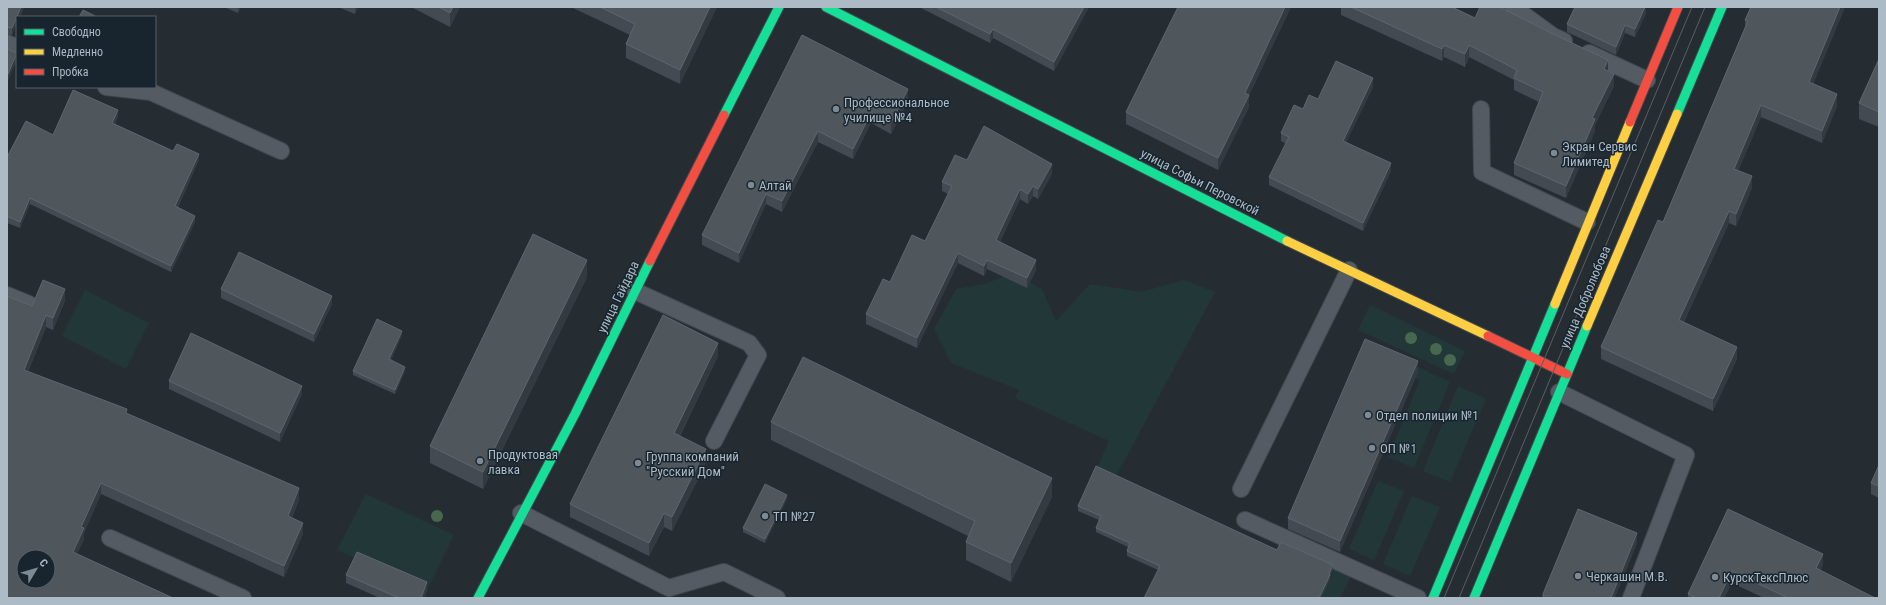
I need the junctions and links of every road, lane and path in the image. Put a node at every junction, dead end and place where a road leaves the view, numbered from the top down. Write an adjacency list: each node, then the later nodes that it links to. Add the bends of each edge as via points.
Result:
1 (779, 7): 14 (street, улица Гайдара)
2 (826, 7): 13 (street, улица Софьи Перовской, via 1266,231)
3 (1512, 7): 8 (lane, via 1553,36)
4 (1678, 7): 8 (street, улица Добролюбова)
5 (1722, 7): 18 (street, улица Добролюбова)
6 (7, 43): 7 (lane)
7 (16, 48)
8 (1647, 80): 12 (street, улица Добролюбова)
9 (115, 88): 11 (lane, via 152,92)
10 (1481, 109): 12 (lane, via 1482,172)
11 (280, 151)
12 (1587, 222): 17 (street, улица Добролюбова)
13 (1349, 270): 17 (street, улица Софьи Перовской); 21 (lane)
14 (635, 291): 20 (lane, via 749,343 758,355); 22 (street, улица Гайдара, via 575,414)
15 (7, 294): 16 (lane)
16 (29, 304)
17 (1531, 358): 18 (street, улица Софьи Перовской); 29 (street, улица Добролюбова)
18 (1566, 374): 19 (street, улица Добролюбова)
19 (1559, 392): 30 (street, улица Добролюбова); 31 (lane, via 1686,454)
20 (714, 441)
21 (1242, 489)
22 (521, 514): 26 (street, улица Гайдара); 27 (lane, via 669,588 724,572)
23 (1245, 520): 28 (lane)
24 (110, 538): 25 (lane)
25 (243, 598)
26 (478, 598)
27 (777, 598)
28 (1418, 598)
29 (1433, 598)
30 (1474, 598)
31 (1631, 598)

